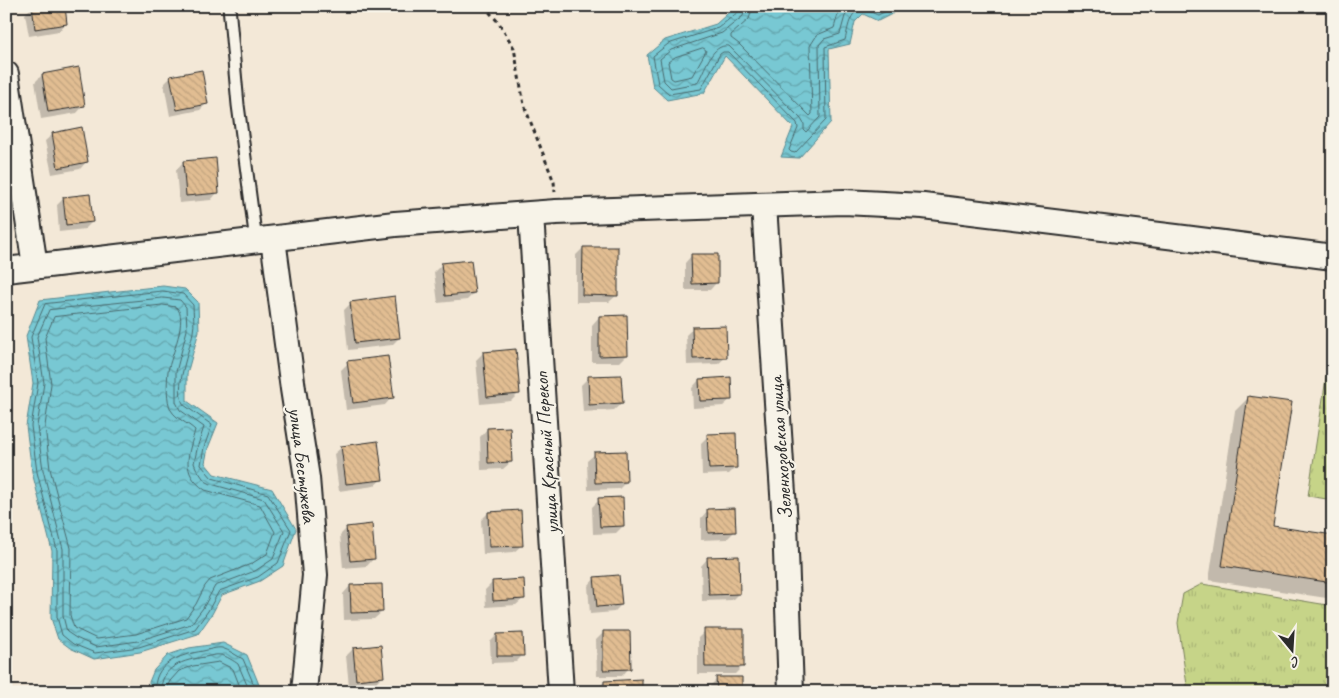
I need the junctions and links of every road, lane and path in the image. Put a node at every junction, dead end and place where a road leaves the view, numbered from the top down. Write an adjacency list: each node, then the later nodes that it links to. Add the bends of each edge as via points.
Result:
1 (230, 6): 7 (lane, via 238,104)
2 (484, 6): 5 (path, via 514,48 524,105 554,182)
3 (6, 74): 9 (street)
4 (764, 204): 5 (street); 8 (street, via 844,202 923,206); 13 (street, Зеленхозовская улица, via 785,524)
5 (556, 212): 6 (street)
6 (531, 214): 7 (street, via 395,224); 12 (street, улица Красный Перекоп)
7 (265, 240): 9 (street); 11 (street, улица Бестужева, via 307,478 315,575)
8 (1333, 258)
9 (35, 266): 10 (street)
10 (6, 270)
11 (304, 692)
12 (561, 692)
13 (791, 692)

